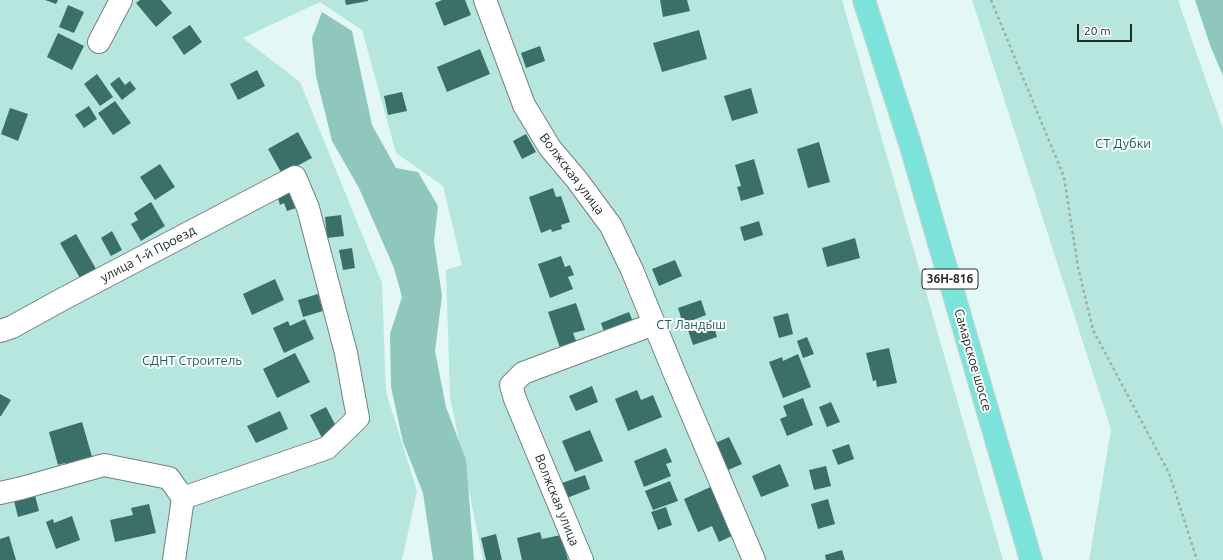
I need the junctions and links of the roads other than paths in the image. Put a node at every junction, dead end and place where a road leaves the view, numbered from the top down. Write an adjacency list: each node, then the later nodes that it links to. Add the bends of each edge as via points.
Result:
1 (121, 0): 4 (street)
2 (485, 0): 5 (street, Волжская улица, via 524,105 550,148 612,226)
3 (864, 0): 12 (main road, Самарское шоссе / 36Н-816, via 911,146)
4 (99, 42)
5 (654, 324): 10 (street, Волжская улица, via 523,373 511,385); 11 (street, Волжская улица)
6 (0, 331): 8 (street, улица 1-й Проезд, via 12,327 295,177 308,208 346,353 358,418 327,448)
7 (0, 493): 8 (street, via 104,465 169,478)
8 (183, 498): 9 (street)
9 (174, 560)
10 (582, 560)
11 (754, 560)
12 (1031, 560)

